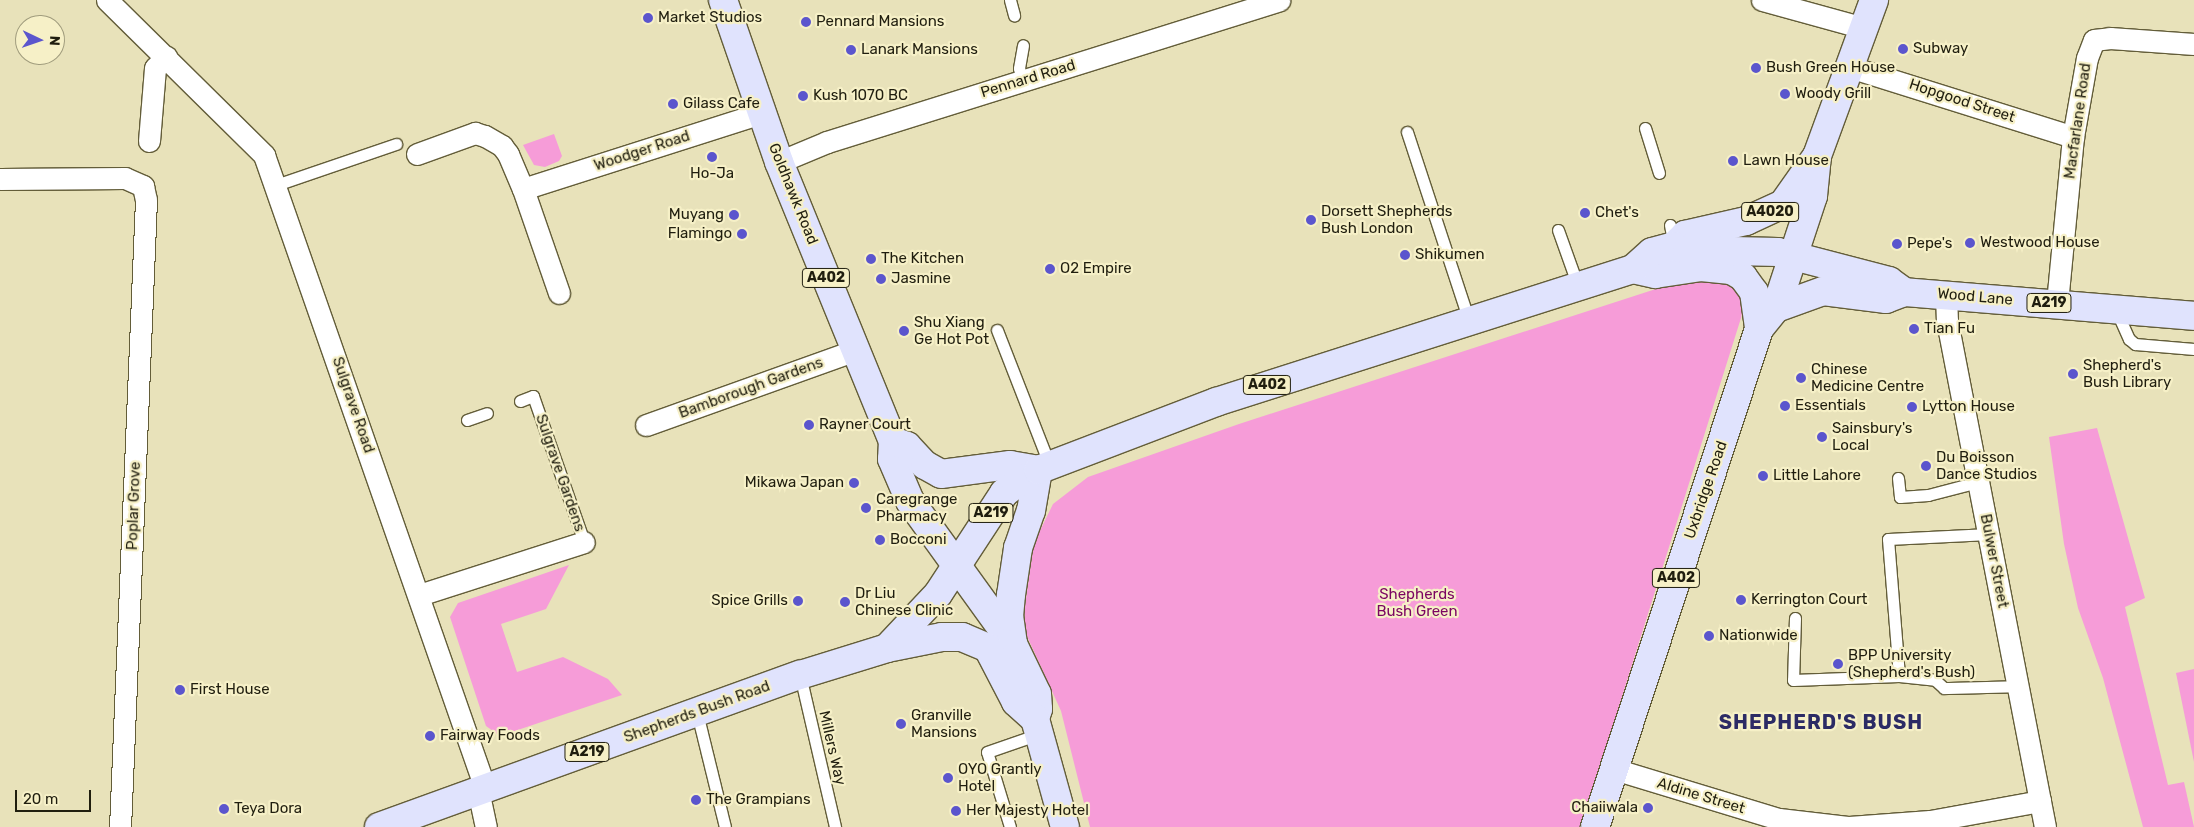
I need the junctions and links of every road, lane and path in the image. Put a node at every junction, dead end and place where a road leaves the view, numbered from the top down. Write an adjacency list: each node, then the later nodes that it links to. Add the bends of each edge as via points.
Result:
1 (107, 0): 11 (street, Sulgrave Road)
2 (723, 0): 14 (main road, Goldhawk Road / A402)
3 (1010, 0): 7 (lane)
4 (1279, 0): 13 (street, Pennard Road)
5 (1762, 0): 8 (street)
6 (1874, 0): 8 (main road, Uxbridge Road / A4020)
7 (1014, 15)
8 (1864, 28): 12 (main road, Uxbridge Road / A4020)
9 (2194, 44): 17 (street, Macfarlane Road, via 2110,38 2094,40 2087,58)
10 (1023, 45): 13 (lane, via 1019,68)
11 (166, 57): 18 (street, via 155,68); 25 (street, Sulgrave Road, via 264,155)
12 (1850, 67): 17 (street, Hopgood Street); 21 (main road, Uxbridge Road / A4020)
13 (1022, 81): 22 (street, Pennard Road, via 827,142)
14 (761, 113): 22 (main road, Goldhawk Road / A402); 26 (street, Woodger Road)
15 (1645, 128): 23 (lane)
16 (1407, 132): 39 (lane)
17 (2073, 136): 35 (street, Macfarlane Road)
18 (149, 141)
19 (396, 144): 25 (lane)
20 (418, 154): 26 (street, via 476,133 485,136 502,146 508,154)
21 (1816, 156): 28 (main road, Uxbridge Road / A4020, via 1790,195 1774,211 1746,221); 29 (main road, Uxbridge Road / A4020, via 1813,196)
22 (779, 162): 43 (main road, Goldhawk Road / A402)
23 (1659, 173)
24 (0, 178): 67 (street, Poplar Grove, via 125,178 143,186 146,200)
25 (276, 185): 55 (street, Sulgrave Road)
26 (523, 189): 33 (street)
27 (1558, 230): 31 (lane)
28 (1672, 236): 29 (main road, A219, via 1687,250 1778,252); 30 (main road, A219)
29 (1793, 256): 32 (main road, Wood Lane / A219, via 1889,281); 36 (main road, Uxbridge Road / A4020)
30 (1632, 268): 31 (main road, A402); 40 (main road, A402, via 1655,274 1701,267 1731,270 1743,277 1754,292)
31 (1578, 286): 39 (main road, A402)
32 (1904, 292): 34 (main road, Wood Lane / A219); 36 (main road, Wood Lane / A219, via 1886,299 1823,291)
33 (559, 293)
34 (1946, 294): 35 (main road, Wood Lane / A219); 51 (street, Bulwer Street, via 1947,321)
35 (2057, 303): 37 (main road, Wood Lane / A219)
36 (1776, 308): 40 (main road, Uxbridge Road / A402)
37 (2116, 309): 38 (main road, Wood Lane / A219); 42 (lane, via 2129,339 2135,344)
38 (2194, 316)
39 (1469, 321): 49 (main road, A402, via 1216,402)
40 (1759, 329): 64 (main road, Uxbridge Road / A402)
41 (997, 330): 49 (lane)
42 (2194, 349)
43 (856, 350): 47 (street, Bamborough Gardens); 48 (main road, Goldhawk Road / A402)
44 (520, 401): 53 (lane, Sulgrave Gardens, via 534,396)
45 (486, 413): 46 (lane)
46 (467, 420)
47 (646, 425)
48 (893, 442): 49 (main road, via 907,446 925,465 941,474 1010,465); 54 (main road, Goldhawk Road / A402, via 892,459 910,501)
49 (1044, 468): 54 (main road, A219, via 1004,493); 57 (main road, A402, via 1018,548 1009,617)
50 (1898, 478): 51 (lane, via 1900,497 1928,495)
51 (1978, 482): 52 (street, Bulwer Street)
52 (1989, 534): 60 (lane, via 1888,539); 61 (street, Bulwer Street)
53 (584, 542): 55 (street, Sulgrave Gardens)
54 (956, 567): 57 (main road, A402); 58 (main road, Shepherds Bush Road / A219, via 938,594)
55 (419, 595): 65 (street, Sulgrave Road)
56 (1795, 618): 60 (lane, via 1793,680)
57 (1013, 644): 63 (main road, A402, via 1037,694)
58 (887, 648): 59 (main road, Shepherds Bush Road / A219); 63 (main road, A219, via 942,637 962,637 981,643 993,654 1016,702)
59 (800, 675): 62 (main road, Shepherds Bush Road / A219); 71 (lane, Millers Way)
60 (1898, 676): 61 (lane, via 1935,680 1944,688)
61 (2019, 686): 66 (street, Bulwer Street)
62 (697, 713): 65 (main road, Shepherds Bush Road / A219); 70 (lane)
63 (1037, 726): 72 (lane, via 987,752); 73 (main road, A402)
64 (1614, 769): 74 (main road, Uxbridge Road / A402); 75 (street, Aldine Street, via 1779,819)
65 (481, 789): 68 (main road, Shepherds Bush Road / A219); 69 (street, Sulgrave Road)
66 (2040, 801): 75 (street, Aldine Street, via 1930,821); 76 (street, Bulwer Street)
67 (120, 827)
68 (379, 827)
69 (486, 827)
70 (724, 827)
71 (836, 827)
72 (1010, 827)
73 (1066, 827)
74 (1595, 827)
75 (1849, 827)
76 (2045, 827)

